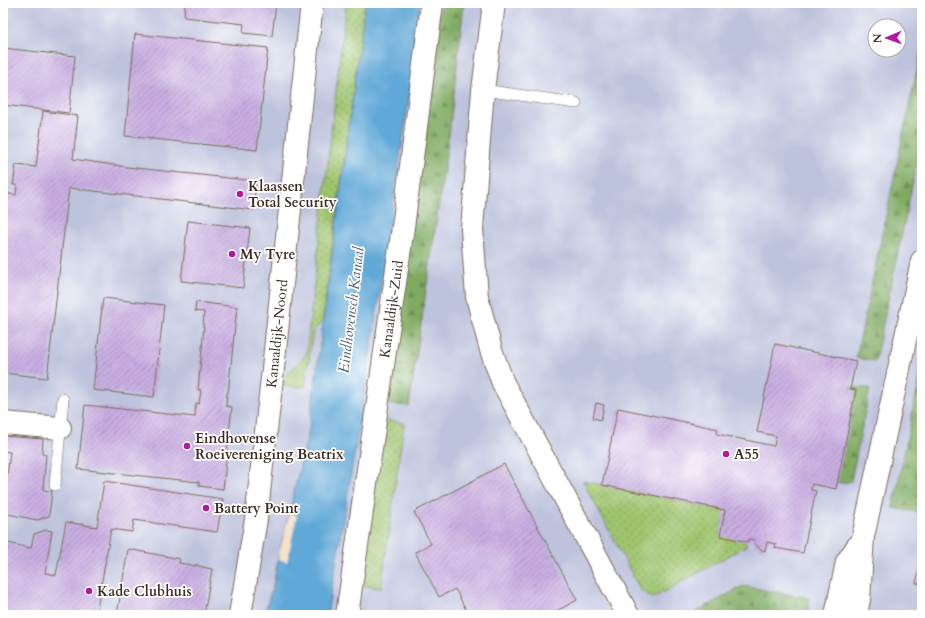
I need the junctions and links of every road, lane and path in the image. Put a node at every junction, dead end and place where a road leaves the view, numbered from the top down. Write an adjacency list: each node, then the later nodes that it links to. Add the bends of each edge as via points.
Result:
1 (312, 3): 12 (street, Kanaaldijk-Noord, via 257,511)
2 (432, 3): 13 (street, Kanaaldijk-Zuid, via 404,220)
3 (494, 3): 4 (street)
4 (483, 90): 5 (lane); 14 (street, via 472,229 477,296 491,350 503,382)
5 (576, 103)
6 (922, 261): 11 (street)
7 (63, 399): 9 (lane)
8 (3, 423): 9 (street)
9 (60, 428): 10 (lane)
10 (55, 485)
11 (863, 537): 15 (street, via 848,562); 16 (street)
12 (240, 615)
13 (347, 615)
14 (628, 615)
15 (836, 615)
16 (856, 615)

